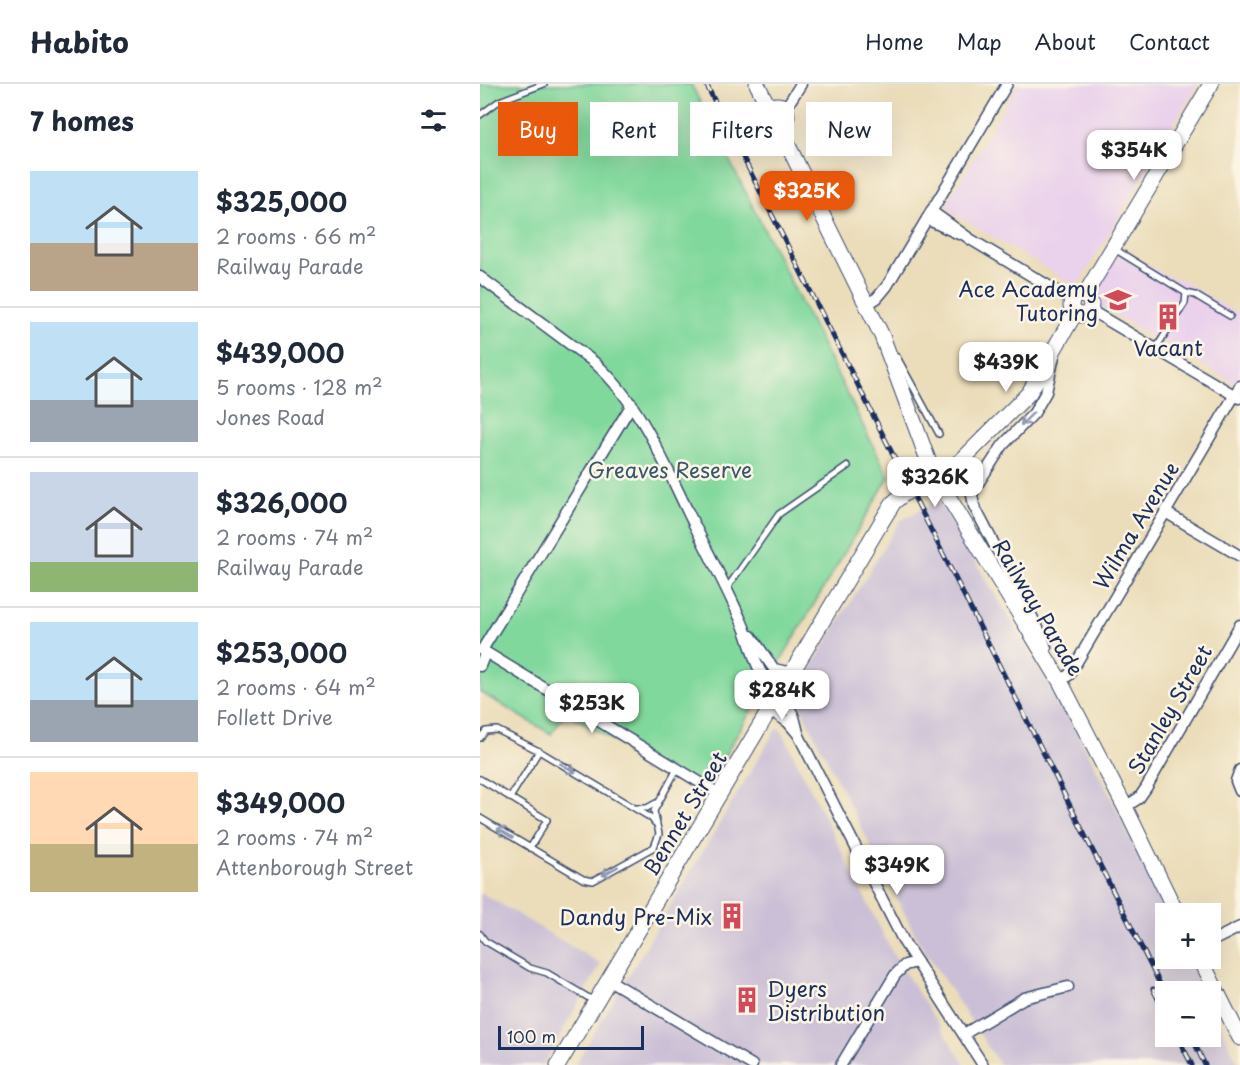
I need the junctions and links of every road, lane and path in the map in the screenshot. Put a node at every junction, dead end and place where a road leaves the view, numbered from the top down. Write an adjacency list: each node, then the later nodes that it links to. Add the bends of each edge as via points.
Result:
1 (544, 84): 8 (lane, via 499,101)
2 (757, 84): 6 (main road)
3 (801, 84): 7 (street)
4 (1007, 84): 10 (street)
5 (1211, 84): 11 (main road, Bennet Street)
6 (771, 102)
7 (784, 102)
8 (480, 115)
9 (793, 156): 14 (main road, Railway Parade)
10 (929, 215): 14 (street, via 884,290); 15 (street, via 946,229)
11 (1113, 248): 13 (lane); 15 (main road, Bennet Street)
12 (480, 277): 21 (street, via 594,362)
13 (1186, 293): 16 (lane); 19 (lane, via 1185,303)
14 (866, 304): 17 (main road, Railway Parade)
15 (1080, 304): 18 (main road, Bennet Street); 19 (street)
16 (1230, 316)
17 (876, 324): 22 (lane); 24 (main road, Railway Parade)
18 (1056, 347): 24 (main road, Bennet Street, via 1027,395 961,461); 33 (street, one-way to 33, via 1047,391 1034,412 1003,445 972,497 1041,634)
19 (1155, 350): 20 (street)
20 (1238, 393): 25 (street, Wilma Avenue)
21 (632, 404): 27 (street); 30 (street)
22 (939, 434)
23 (848, 466): 27 (lane, via 779,514)
24 (935, 476): 32 (main road, Bennet Street, bridge, via 895,501); 33 (main road, Railway Parade)
25 (1165, 512): 26 (street); 33 (street, Wilma Avenue, via 1073,669)
26 (1240, 556)
27 (726, 588): 28 (street)
28 (743, 624): 32 (street, via 772,668); 34 (street)
29 (1240, 625): 45 (street, Stanley Street, via 1144,792)
30 (482, 650): 31 (street); 37 (street)
31 (480, 666)
32 (792, 673): 34 (main road, Bennet Street)
33 (1057, 675): 45 (main road, Railway Parade)
34 (775, 701): 41 (main road, Bennet Street); 53 (street, via 793,711 798,734)
35 (480, 738): 36 (lane, via 486,731 495,730)
36 (539, 751): 42 (lane); 44 (lane, one-way to 44)
37 (677, 769): 41 (street); 43 (lane)
38 (1240, 770): 40 (street, via 1236,781)
39 (480, 779): 42 (lane)
40 (1240, 791)
41 (719, 794): 55 (main road, Bennet Street)
42 (510, 798): 48 (lane, via 546,820)
43 (659, 800): 44 (lane, via 647,808); 47 (lane, via 654,814)
44 (634, 807): 47 (lane, via 653,818)
45 (1125, 807): 49 (main road, Railway Parade)
46 (480, 818): 48 (lane, one-way to 46)
47 (659, 830): 48 (lane, one-way to 48, via 652,850 591,882)
48 (530, 848)
49 (1172, 903)
50 (1240, 927): 52 (street)
51 (480, 934): 57 (lane, via 484,941 530,968 547,973)
52 (1221, 936)
53 (916, 962): 58 (street); 62 (street, via 905,965 895,975)
54 (1206, 969): 59 (main road)
55 (609, 980): 57 (main road, Bennet Street); 61 (street)
56 (1068, 987): 58 (street, via 1024,998)
57 (596, 1002): 60 (main road, Bennet Street)
58 (964, 1034): 63 (street)
59 (1240, 1038)
60 (561, 1064)
61 (752, 1065)
62 (841, 1065)
63 (983, 1065)

